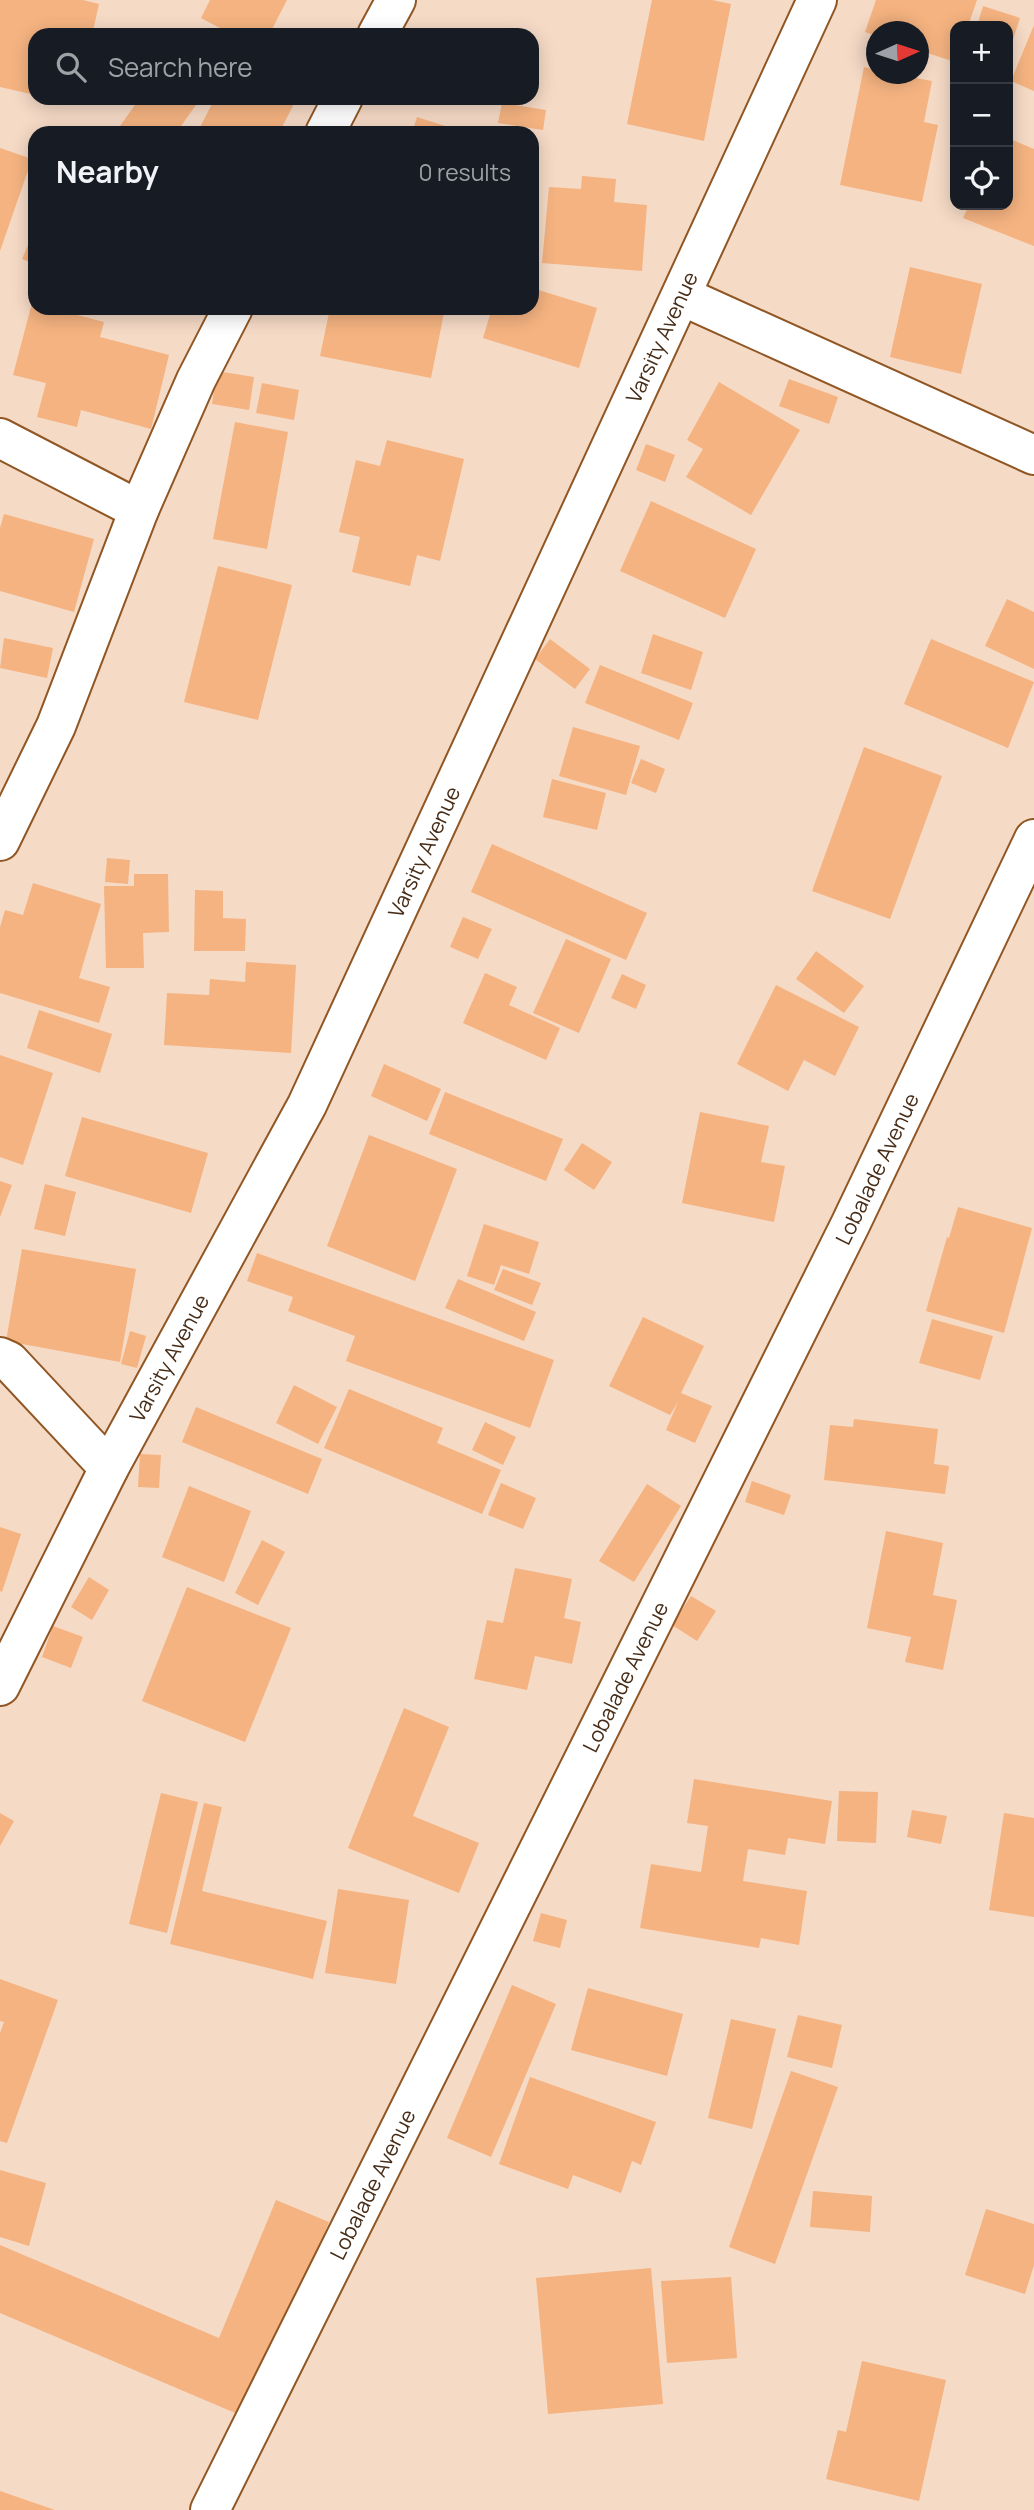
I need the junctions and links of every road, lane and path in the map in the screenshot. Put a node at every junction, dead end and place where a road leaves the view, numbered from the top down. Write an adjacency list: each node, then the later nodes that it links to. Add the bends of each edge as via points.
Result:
1 (396, 0): 3 (street)
2 (817, 0): 6 (street, Varsity Avenue)
3 (381, 28)
4 (340, 105): 5 (street)
5 (329, 126)
6 (682, 296): 9 (street); 14 (street, Varsity Avenue, via 307,1105)
7 (230, 315): 10 (street)
8 (0, 438): 10 (street)
9 (1034, 456)
10 (139, 510): 12 (street, via 56,726)
11 (1034, 839): 16 (street, Lobalade Avenue, via 850,1224)
12 (0, 841)
13 (0, 1357): 14 (street)
14 (109, 1468): 15 (street, Varsity Avenue)
15 (0, 1686)
16 (211, 2510)

